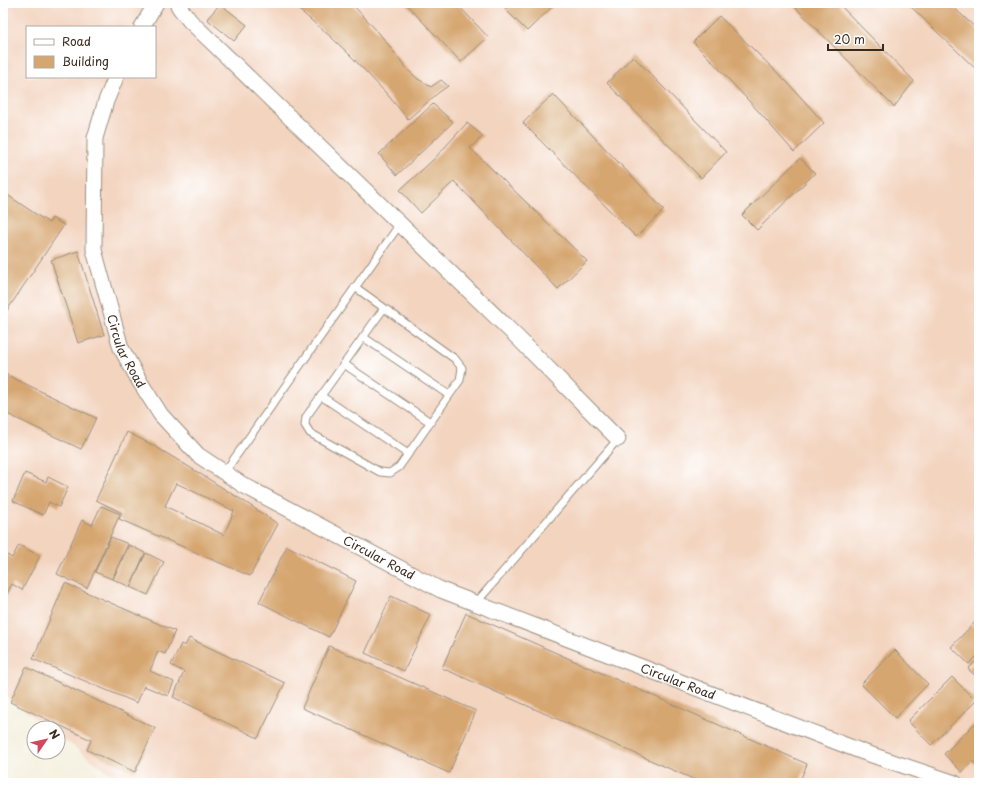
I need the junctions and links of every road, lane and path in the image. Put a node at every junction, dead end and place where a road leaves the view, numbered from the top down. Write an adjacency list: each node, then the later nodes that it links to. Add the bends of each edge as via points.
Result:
1 (156, 3): 3 (street)
2 (177, 3): 5 (street, via 190,22)
3 (143, 26)
4 (116, 78): 15 (street, Circular Road, via 95,138 94,250 100,273 121,348 140,382 161,415 198,455)
5 (400, 224): 6 (lane); 13 (street)
6 (355, 287): 7 (lane); 15 (lane)
7 (384, 308): 8 (lane); 10 (lane, via 455,359 462,368 460,380)
8 (364, 337): 9 (lane); 10 (lane)
9 (344, 364): 11 (lane); 12 (lane)
10 (449, 395): 12 (lane)
11 (321, 396): 14 (lane); 14 (lane, via 306,417 305,425 310,433 380,472 390,473 399,467)
12 (430, 422): 14 (lane)
13 (618, 439): 16 (lane)
14 (408, 454)
15 (224, 473): 16 (street, Circular Road, via 249,489 441,590)
16 (476, 604): 17 (street, Circular Road, via 863,752)
17 (955, 783)

